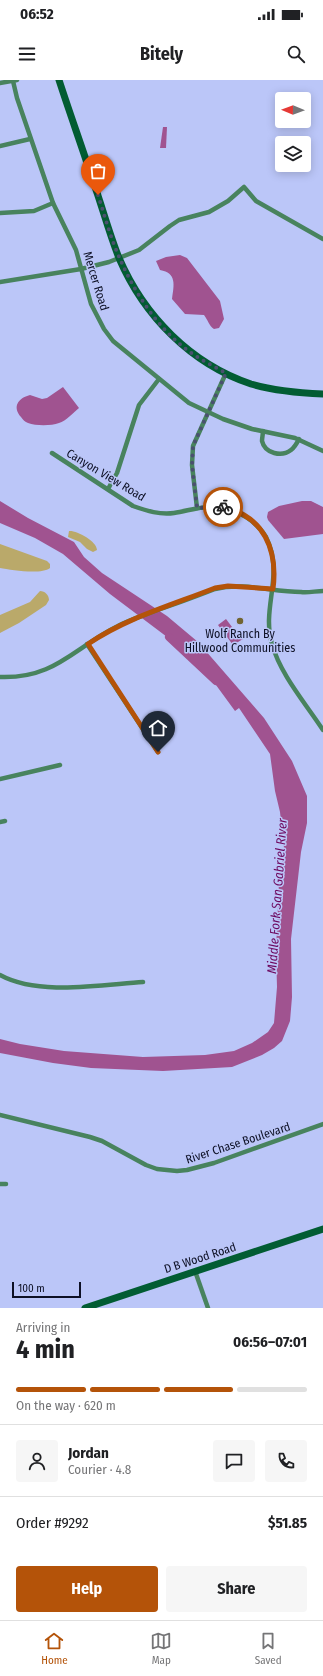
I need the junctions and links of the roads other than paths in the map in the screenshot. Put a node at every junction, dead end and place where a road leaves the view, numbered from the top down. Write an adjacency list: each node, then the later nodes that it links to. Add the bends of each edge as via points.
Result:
1 (59, 80): 9 (street)
2 (15, 81): 3 (street); 4 (street, Mercer Road)
3 (0, 83)
4 (30, 139): 5 (street); 6 (street, Mercer Road)
5 (0, 146)
6 (53, 203): 7 (street, via 34,211); 10 (street, Mercer Road, via 76,250)
7 (0, 214)
8 (323, 239): 9 (street, via 256,201 244,187 228,201 209,212 179,220 139,250)
9 (119, 258): 10 (street); 12 (street, via 143,302 158,322 182,346)
10 (81, 268): 11 (street); 13 (street, Mercer Road, via 91,304 104,330 122,349)
11 (0, 282)
12 (226, 373): 14 (street, via 252,384 273,389); 15 (street)
13 (159, 379): 15 (street, Mercer Road, via 189,403); 20 (street, via 139,404 117,473)
14 (323, 394)
15 (208, 412): 16 (street, Mercer Road); 21 (street, via 196,436 192,455)
16 (263, 431): 17 (street, Mercer Road); 17 (street, via 262,441 273,453 288,452)
17 (299, 439): 18 (street, Mercer Road)
18 (323, 451)
19 (52, 453): 20 (street, Canyon View Road)
20 (108, 489): 21 (street, Canyon View Road, via 133,506 147,511 173,513)
21 (197, 508): 22 (street, Canyon View Road, via 215,506 230,509 249,518 259,527 271,548 275,570)
22 (273, 589): 23 (street); 24 (street, via 228,586 215,588 128,621); 26 (street, Canyon View Road, via 270,619 272,644 283,670)
23 (323, 591)
24 (88, 644): 25 (street, via 47,670 29,676); 27 (street)
25 (0, 677)
26 (323, 730)
27 (158, 752)
28 (60, 765): 29 (street)
29 (0, 778)
30 (0, 975): 31 (street, via 24,984 43,987)
31 (143, 982)
32 (0, 1115): 33 (street, River Chase Boulevard, via 90,1137 146,1165 177,1171 214,1163)
33 (323, 1124)
34 (0, 1184): 35 (street)
35 (6, 1184)
36 (323, 1229): 37 (street, D B Wood Road)
37 (195, 1271): 38 (street, D B Wood Road); 39 (street)
38 (85, 1308)
39 (208, 1308)

